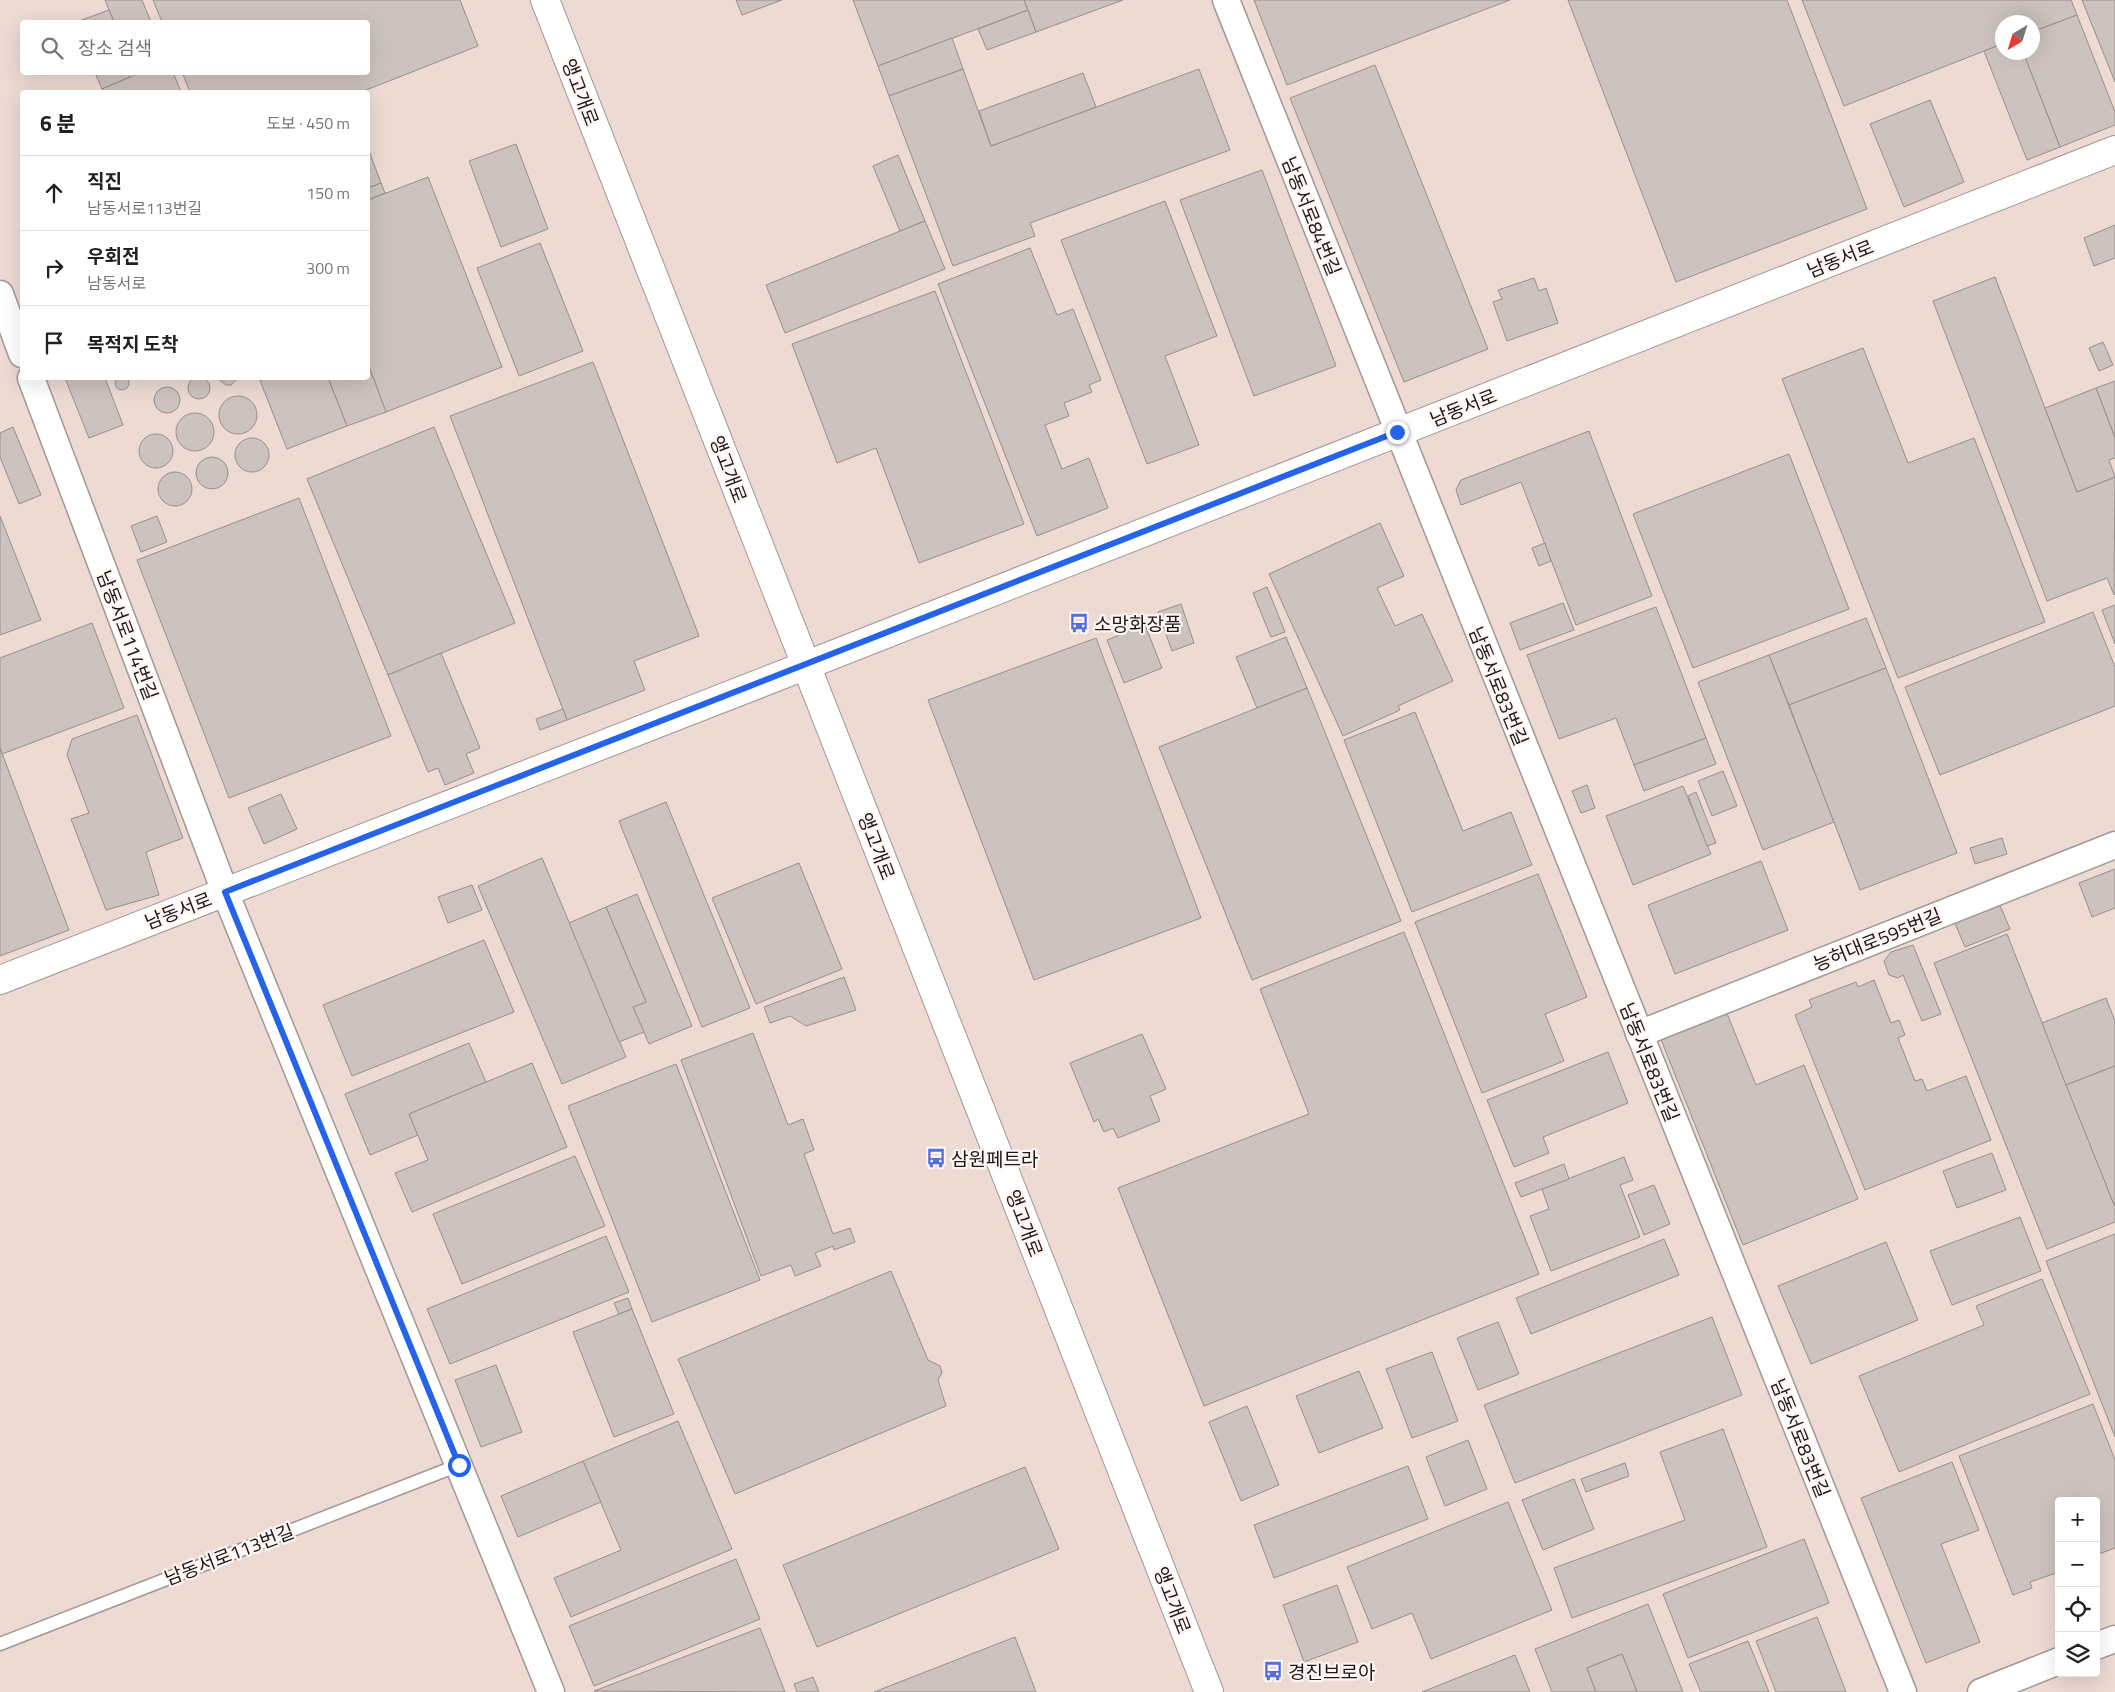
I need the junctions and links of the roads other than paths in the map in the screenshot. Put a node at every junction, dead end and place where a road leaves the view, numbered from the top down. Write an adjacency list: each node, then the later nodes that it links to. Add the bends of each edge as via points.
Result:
1 (545, 0): 8 (main road, 앵고개로)
2 (1226, 0): 7 (street, 남동서로84번길)
3 (2115, 150): 7 (main road, 남동서로)
4 (0, 294): 5 (street)
5 (20, 349)
6 (33, 380): 10 (street, 남동서로114번길)
7 (1397, 432): 8 (main road, 남동서로); 12 (street, 남동서로83번길)
8 (807, 665): 10 (main road, 남동서로); 19 (main road, 앵고개로)
9 (2115, 844): 12 (street, 능허대로595번길)
10 (225, 892): 11 (main road, 남동서로); 13 (street)
11 (0, 980)
12 (1639, 1034): 20 (street, 남동서로83번길)
13 (459, 1465): 15 (lane, 남동서로113번길); 18 (street)
14 (2115, 1639): 16 (street)
15 (0, 1644)
16 (2100, 1645)
17 (2055, 1663): 21 (street)
18 (551, 1692)
19 (1209, 1692)
20 (1903, 1692)
21 (1981, 1692)

